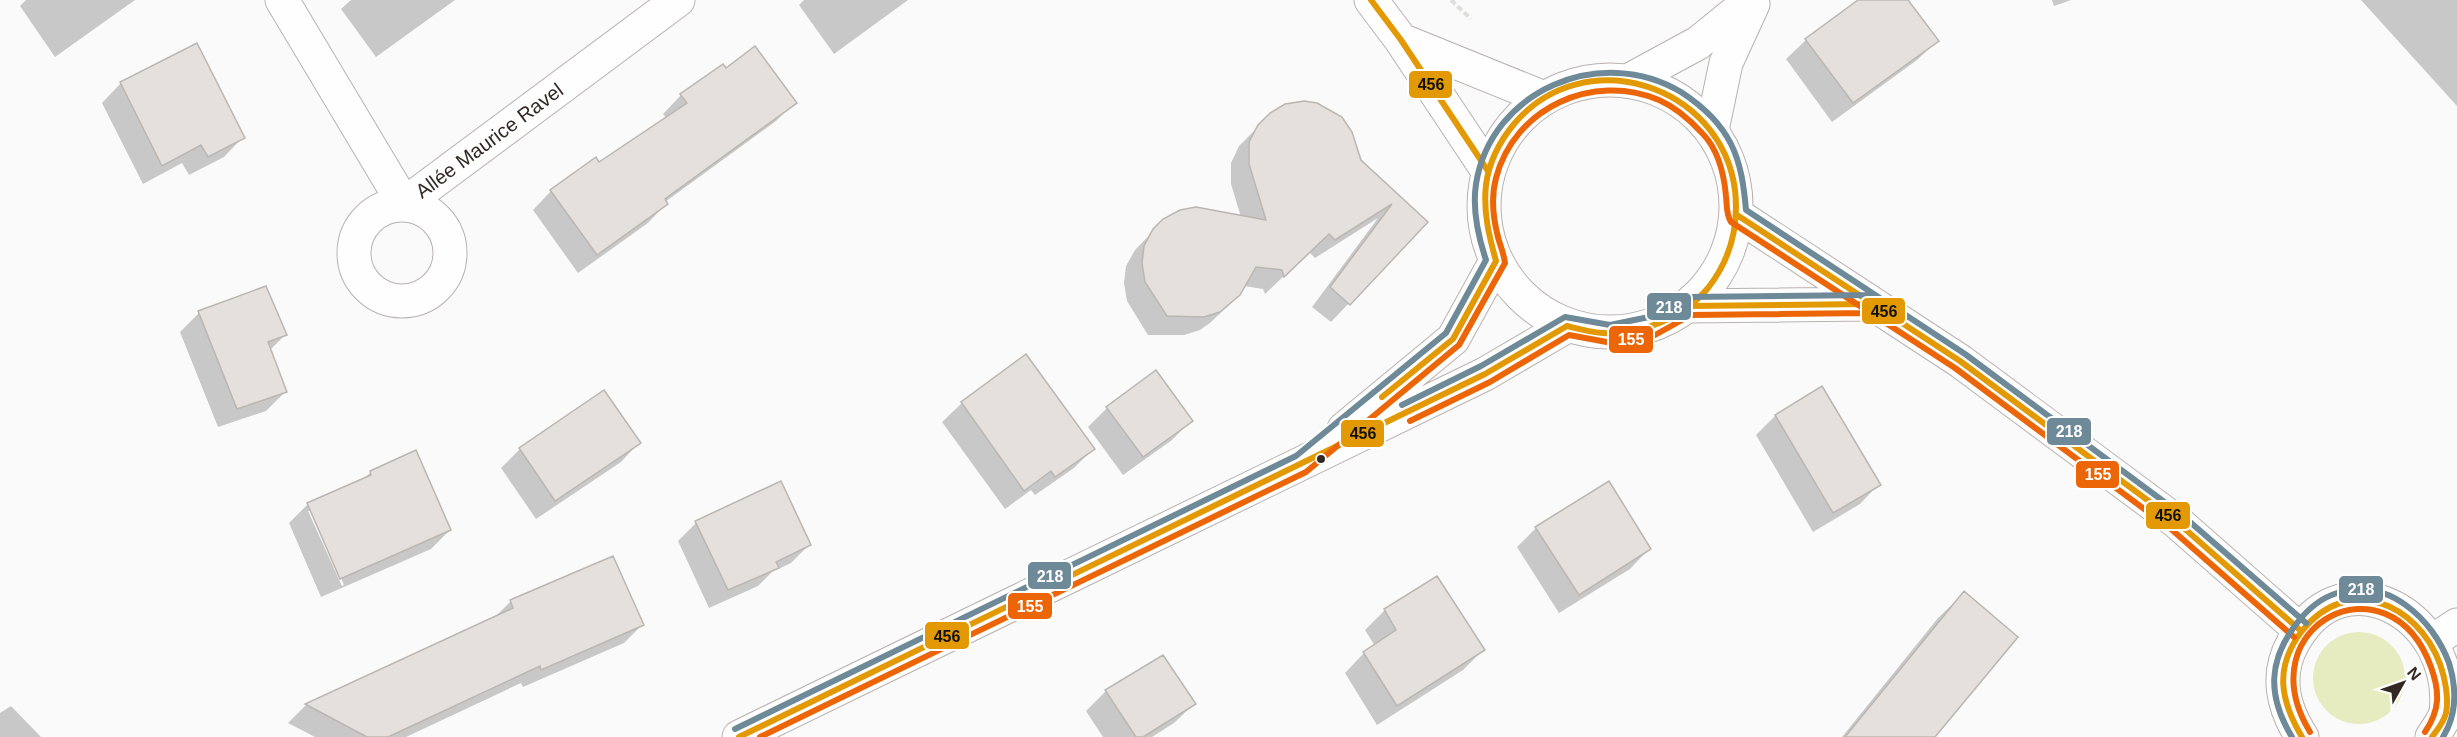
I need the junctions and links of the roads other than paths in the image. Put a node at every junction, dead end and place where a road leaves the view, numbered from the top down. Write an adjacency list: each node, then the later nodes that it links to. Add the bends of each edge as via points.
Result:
1 (282, 0): 2 (main road, Allée Maurice Ravel, via 404,204)
2 (678, 0)
3 (1371, 0): 5 (main road)
4 (1753, 0): 6 (main road, via 1698,43); 8 (main road, via 1726,63)
5 (1401, 40): 7 (main road); 9 (main road)
6 (1628, 81): 7 (main road, via 1599,80 1571,85); 8 (main road, via 1660,90 1688,106)
7 (1544, 98): 9 (main road, via 1520,117 1500,142)
8 (1712, 130): 10 (main road, via 1735,185)
9 (1488, 171): 11 (main road, via 1484,201 1486,232)
10 (1737, 215): 12 (main road); 13 (main road, via 1730,250 1714,280)
11 (1496, 261): 14 (main road, via 1514,289 1538,311); 15 (main road, via 1453,339)
12 (1870, 304): 13 (main road); 16 (main road, via 1960,361 2177,522)
13 (1689, 306): 14 (main road, via 1652,326 1610,334)
14 (1567, 326): 15 (main road, via 1485,374)
15 (1301, 464): 18 (main road)
16 (2300, 630): 17 (main road, via 2319,611 2344,600 2371,597 2397,603); 19 (main road, via 2286,655 2282,683 2287,712)
17 (2448, 631): 20 (main road, via 2451,688 2446,714)
18 (740, 737)
19 (2301, 737)
20 (2432, 737)

